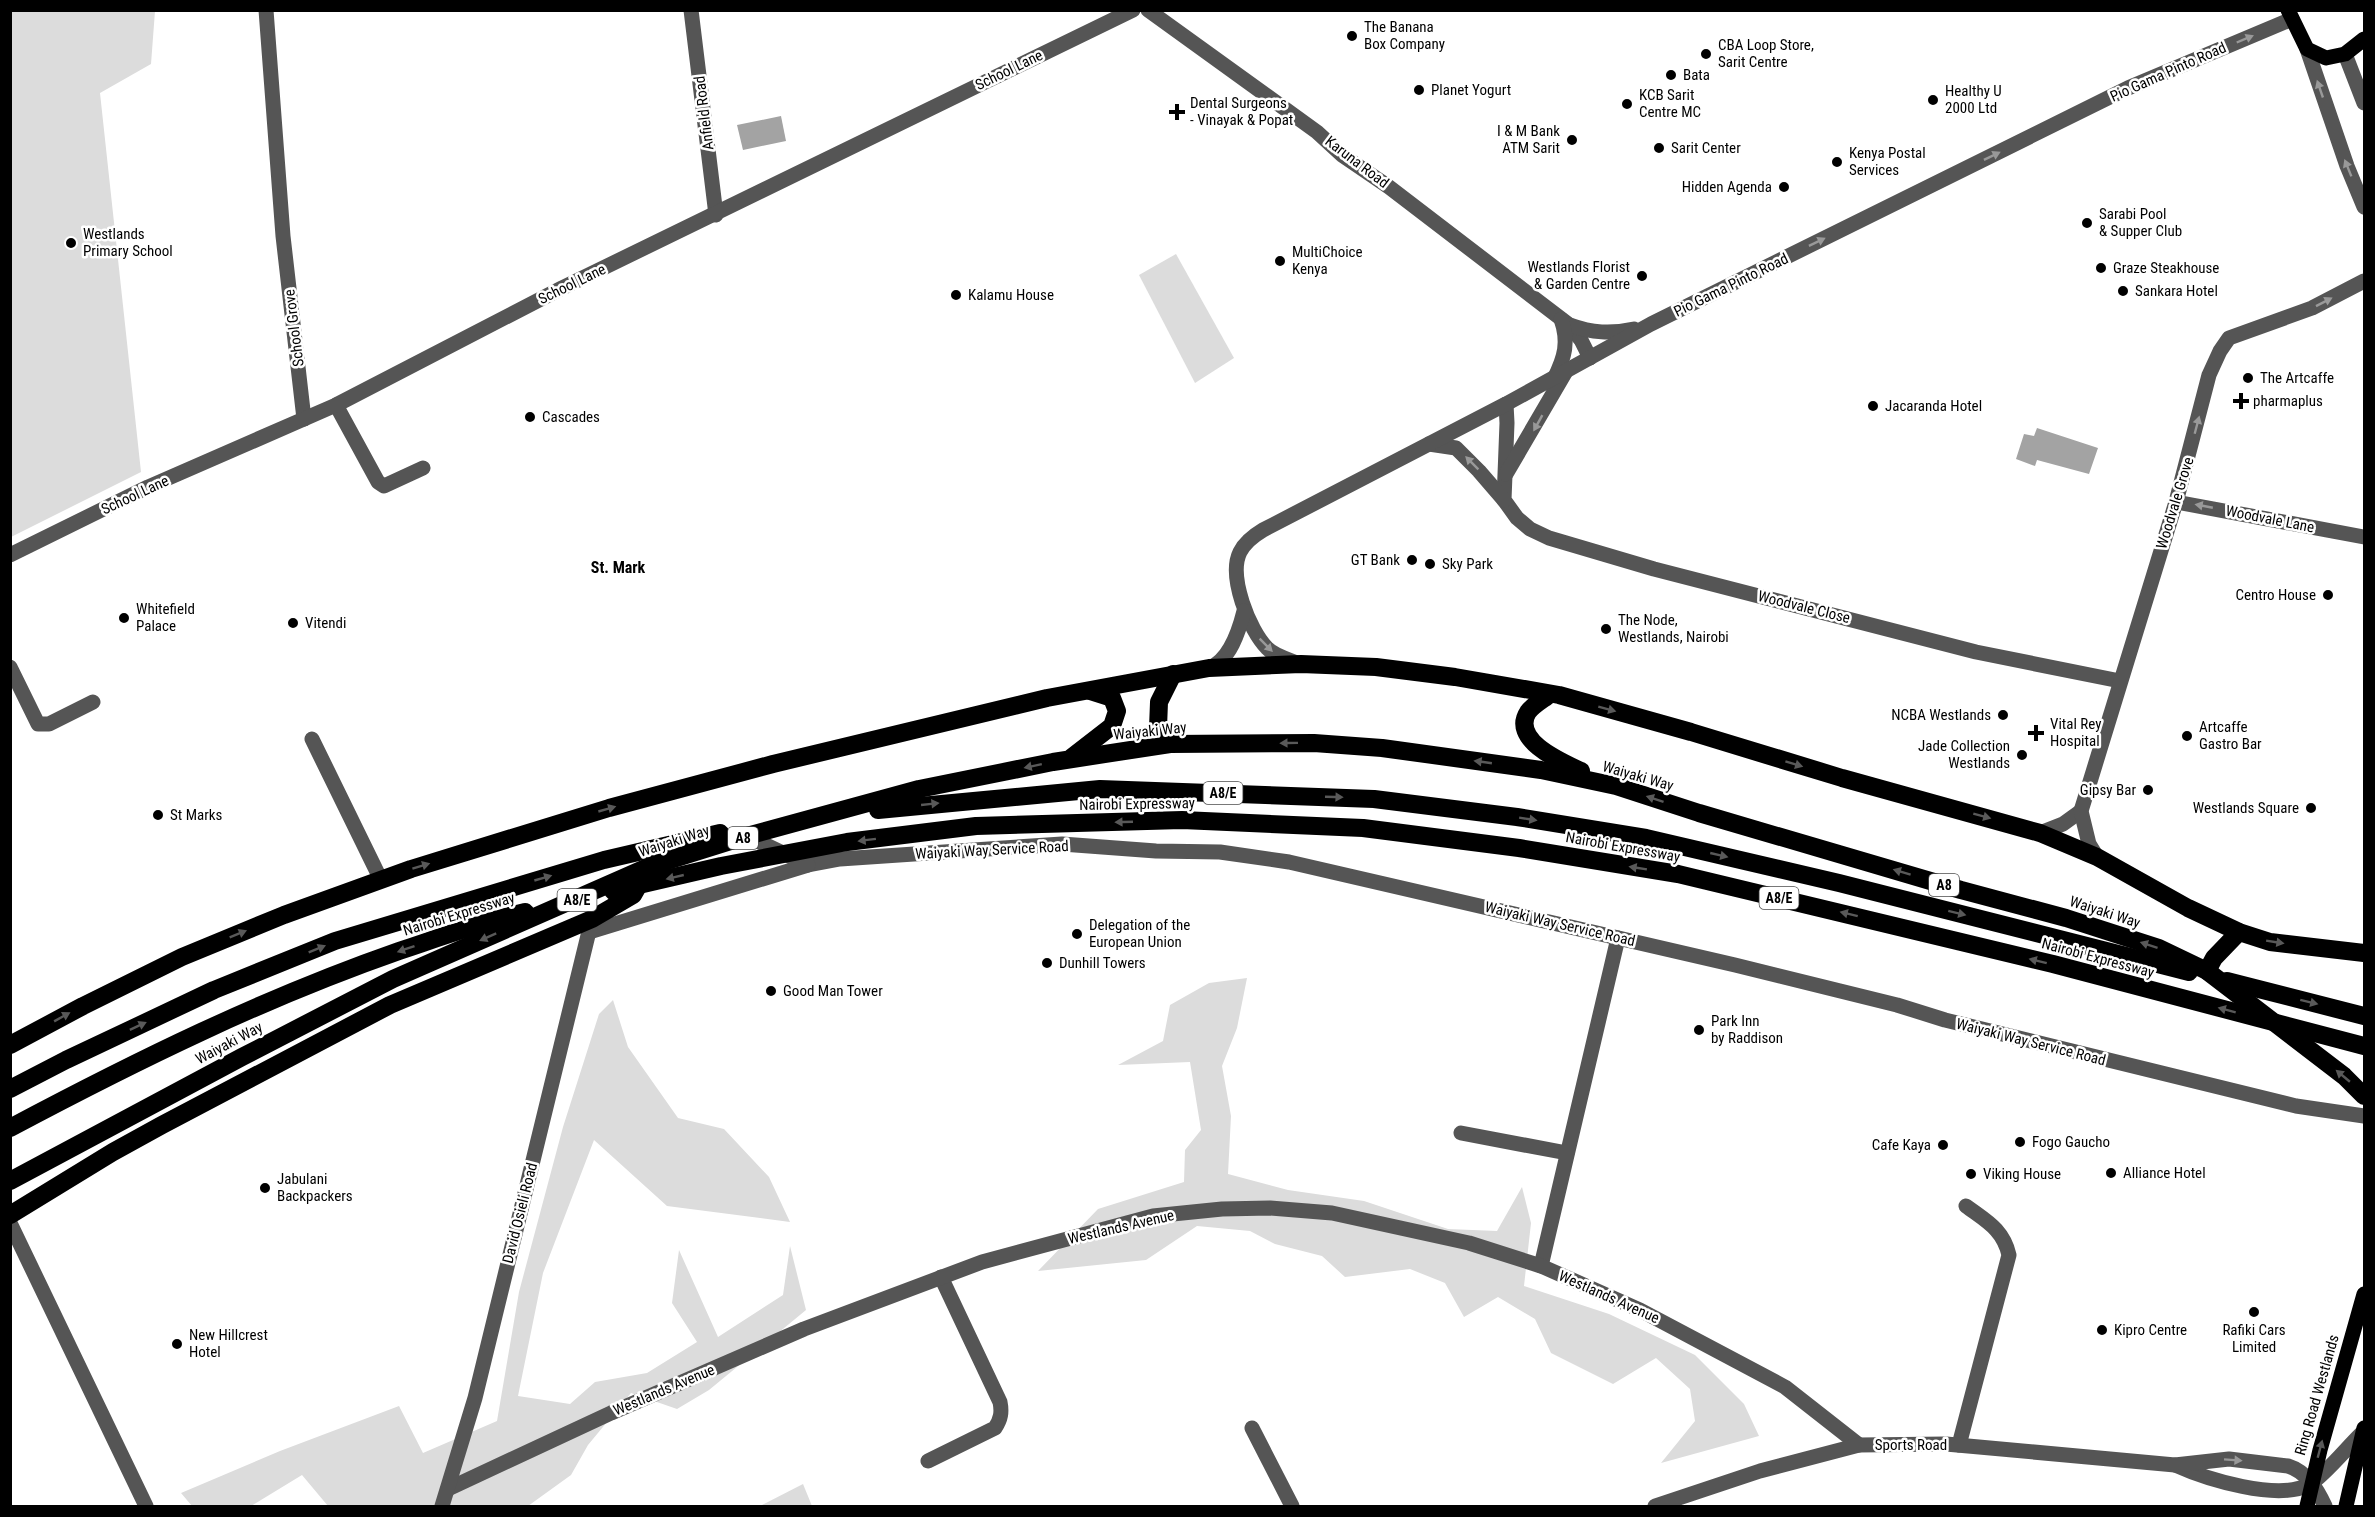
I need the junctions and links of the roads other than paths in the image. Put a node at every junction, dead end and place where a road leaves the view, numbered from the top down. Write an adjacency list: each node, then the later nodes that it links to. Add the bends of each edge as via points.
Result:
1 (266, 10): 19 (street, School Grove, via 283,236)
2 (691, 10): 11 (street, Anfield Road)
3 (1133, 10): 11 (street, School Lane)
4 (1148, 10): 13 (street, Karuna Road, via 1317,132)
5 (2290, 14): 7 (main road); 14 (street, Pio Gama Pinto Road, one-way to 5, via 2128,88)
6 (2364, 39): 8 (main road)
7 (2307, 49): 8 (main road, via 2326,58); 10 (street, one-way to 7)
8 (2345, 54): 9 (street)
9 (2364, 103)
10 (2364, 207)
11 (716, 215): 18 (street, School Lane, via 562,288)
12 (2364, 281): 24 (street, Woodvale Grove, one-way to 12, via 2209,375 2224,343 2237,334 2318,305)
13 (1565, 322): 14 (street, Karuna Road, via 1607,333); 15 (street, Karuna Road); 16 (street, via 1567,346)
14 (1652, 324): 15 (street, Pio Gama Pinto Road)
15 (1590, 358): 16 (street, Pio Gama Pinto Road)
16 (1560, 375): 17 (street, Pio Gama Pinto Road); 22 (street, one-way to 22, via 1535,429)
17 (1506, 404): 20 (street, Pio Gama Pinto Road); 22 (street)
18 (336, 405): 19 (street, School Lane); 21 (street, via 378,482 384,486)
19 (304, 419): 26 (street, School Lane, via 148,487)
20 (1428, 444): 23 (street, Woodvale Close, one-way to 20, via 1456,448); 27 (street, Pio Gama Pinto Road, via 1248,541 1239,555 1237,569)
21 (423, 468)
22 (1506, 474): 23 (street)
23 (1504, 500): 32 (street, Woodvale Close, via 1530,529 1549,538 1654,569 1976,652)
24 (2176, 502): 25 (street, Woodvale Lane, one-way to 24); 32 (street, Woodvale Grove)
25 (2364, 537)
26 (10, 555)
27 (1244, 611): 28 (street, Pio Gama Pinto Road, one-way to 28, via 1268,650); 30 (street, via 1232,643 1216,666)
28 (1301, 664): 30 (highway); 34 (highway, via 1376,667)
29 (10, 667): 35 (street, via 38,724 49,724)
30 (1209, 668): 31 (highway)
31 (1173, 674): 33 (highway); 37 (highway, via 1159,702 1158,728)
32 (2120, 681): 40 (street, Woodvale Grove)
33 (1088, 690): 38 (highway, via 1112,698 1117,711 1112,726); 46 (highway, one-way to 33, via 609,808 762,767)
34 (1551, 694): 39 (highway, via 1529,710 1525,721 1531,741 1558,761); 41 (highway, one-way to 41)
35 (93, 702)
36 (312, 740): 46 (street)
37 (1170, 744): 38 (highway, Waiyaki Way / A8); 39 (highway, Waiyaki Way / A8, one-way to 37, via 1541,770 1382,748 1314,743)
38 (1069, 759): 42 (highway, Waiyaki Way / A8, one-way to 42, via 919,789)
39 (1616, 786): 51 (highway, Waiyaki Way / A8, one-way to 39, via 2159,948 2066,918)
40 (2081, 811): 41 (street); 43 (street, via 2089,844)
41 (2040, 833): 43 (highway)
42 (747, 836): 44 (street); 45 (highway, Waiyaki Way / A8)
43 (2097, 856): 48 (highway)
44 (808, 865): 47 (street, Waiyaki Way Service Road); 49 (street, Waiyaki Way Service Road, via 840,859 1062,844 1220,852 1289,862)
45 (648, 867): 47 (highway, via 633,895); 61 (highway, Waiyaki Way / A8, one-way to 61, via 393,979)
46 (381, 880): 53 (highway, one-way to 46, via 182,957)
47 (591, 925): 63 (highway, via 390,1005 123,1146); 75 (street, David Osieli Road, via 475,1398)
48 (2239, 932): 50 (highway, one-way to 50, via 2270,942); 51 (highway)
49 (1618, 938): 57 (street, Waiyaki Way Service Road, via 2296,1106); 60 (street)
50 (2364, 953)
51 (2207, 971): 56 (highway, Waiyaki Way / A8, one-way to 51, via 2344,1076)
52 (2364, 1016): 55 (highway, Nairobi Expressway / A8/E, one-way to 52, via 214,990 335,941 604,860 774,821 1100,789 1374,799 1646,838)
53 (10, 1045)
54 (2364, 1046): 58 (highway, Nairobi Expressway / A8/E, one-way to 58, via 1815,906 1678,874 1527,849 1363,828 1194,820 976,826 847,842 721,866 482,922 310,983)
55 (10, 1089)
56 (2364, 1096)
57 (2364, 1116)
58 (10, 1128)
59 (1461, 1132): 60 (street)
60 (1567, 1153): 65 (street)
61 (10, 1181)
62 (1966, 1206): 71 (street, via 1995,1227 2005,1240 2009,1255)
63 (10, 1215)
64 (10, 1223): 76 (street)
65 (1541, 1266): 66 (street, Westlands Avenue, via 1469,1243 1332,1213 1270,1208 1153,1216 982,1262); 70 (street, Westlands Avenue, via 1640,1310 1785,1387)
66 (941, 1277): 72 (street, via 1002,1411 995,1428); 75 (street, Westlands Avenue, via 757,1349)
67 (2364, 1294): 74 (main road, Ring Road Westlands, one-way to 67)
68 (1252, 1428): 78 (street)
69 (2364, 1430): 74 (street); 82 (main road)
70 (1859, 1445): 71 (street, Sports Road); 79 (street, Sports Road, via 1760,1471)
71 (1959, 1445): 73 (street, Sports Road)
72 (928, 1461)
73 (2175, 1465): 74 (street, Sports Road, via 2202,1477 2250,1487 2291,1490); 74 (street, Sports Road, one-way to 74, via 2229,1459 2288,1467 2301,1472)
74 (2312, 1483): 80 (main road, Ring Road Westlands); 81 (street, Sports Road)
75 (448, 1489): 77 (street, David Osieli Road)
76 (146, 1506)
77 (442, 1506)
78 (1292, 1506)
79 (1655, 1506)
80 (2307, 1506)
81 (2325, 1506)
82 (2346, 1506)

